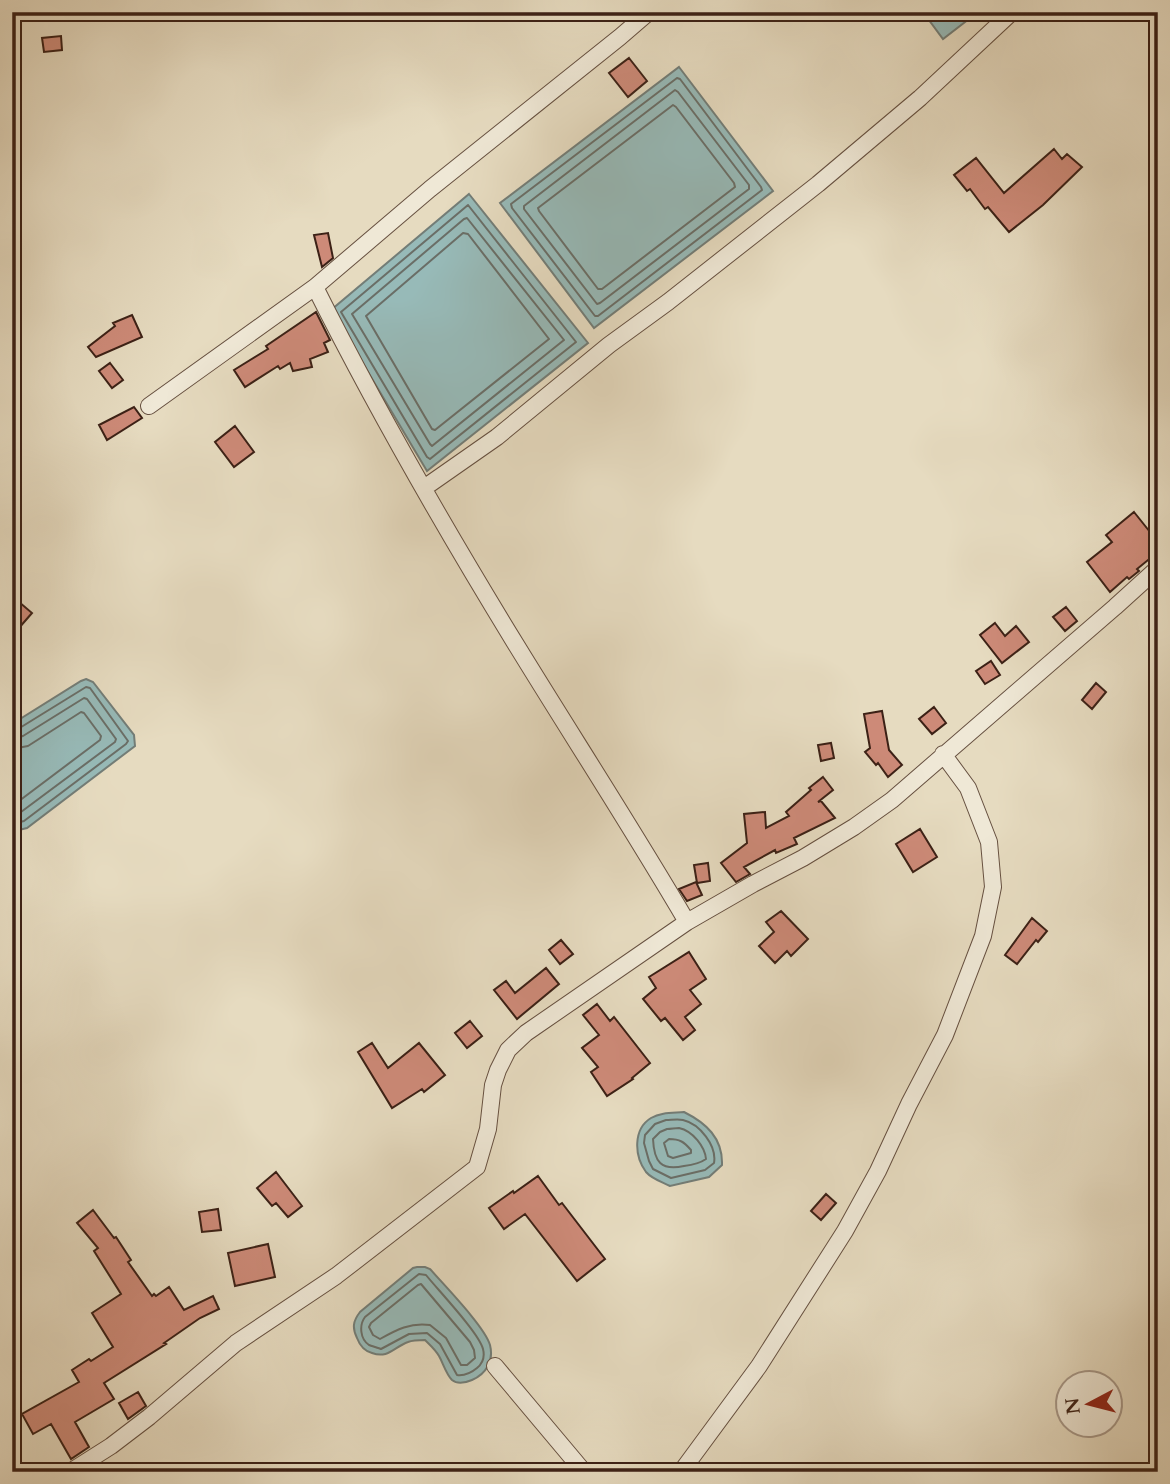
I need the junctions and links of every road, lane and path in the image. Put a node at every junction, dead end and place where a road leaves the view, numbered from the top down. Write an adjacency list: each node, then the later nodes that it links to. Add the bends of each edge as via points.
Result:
1 (649, 12): 3 (street)
2 (1012, 12): 5 (street, via 920,98 808,192 497,437)
3 (315, 287): 4 (street); 5 (street)
4 (149, 406)
5 (424, 488): 8 (street)
6 (1158, 568): 7 (street)
7 (943, 754): 8 (street, via 854,827); 12 (street, via 968,788 989,842 993,887 983,936 945,1035 845,1231 759,1366)
8 (687, 922): 10 (street, via 526,1033 508,1051 493,1085 488,1129 477,1167 337,1276 236,1343 111,1446)
9 (495, 1366): 11 (street)
10 (70, 1472)
11 (584, 1472)
12 (681, 1472)

